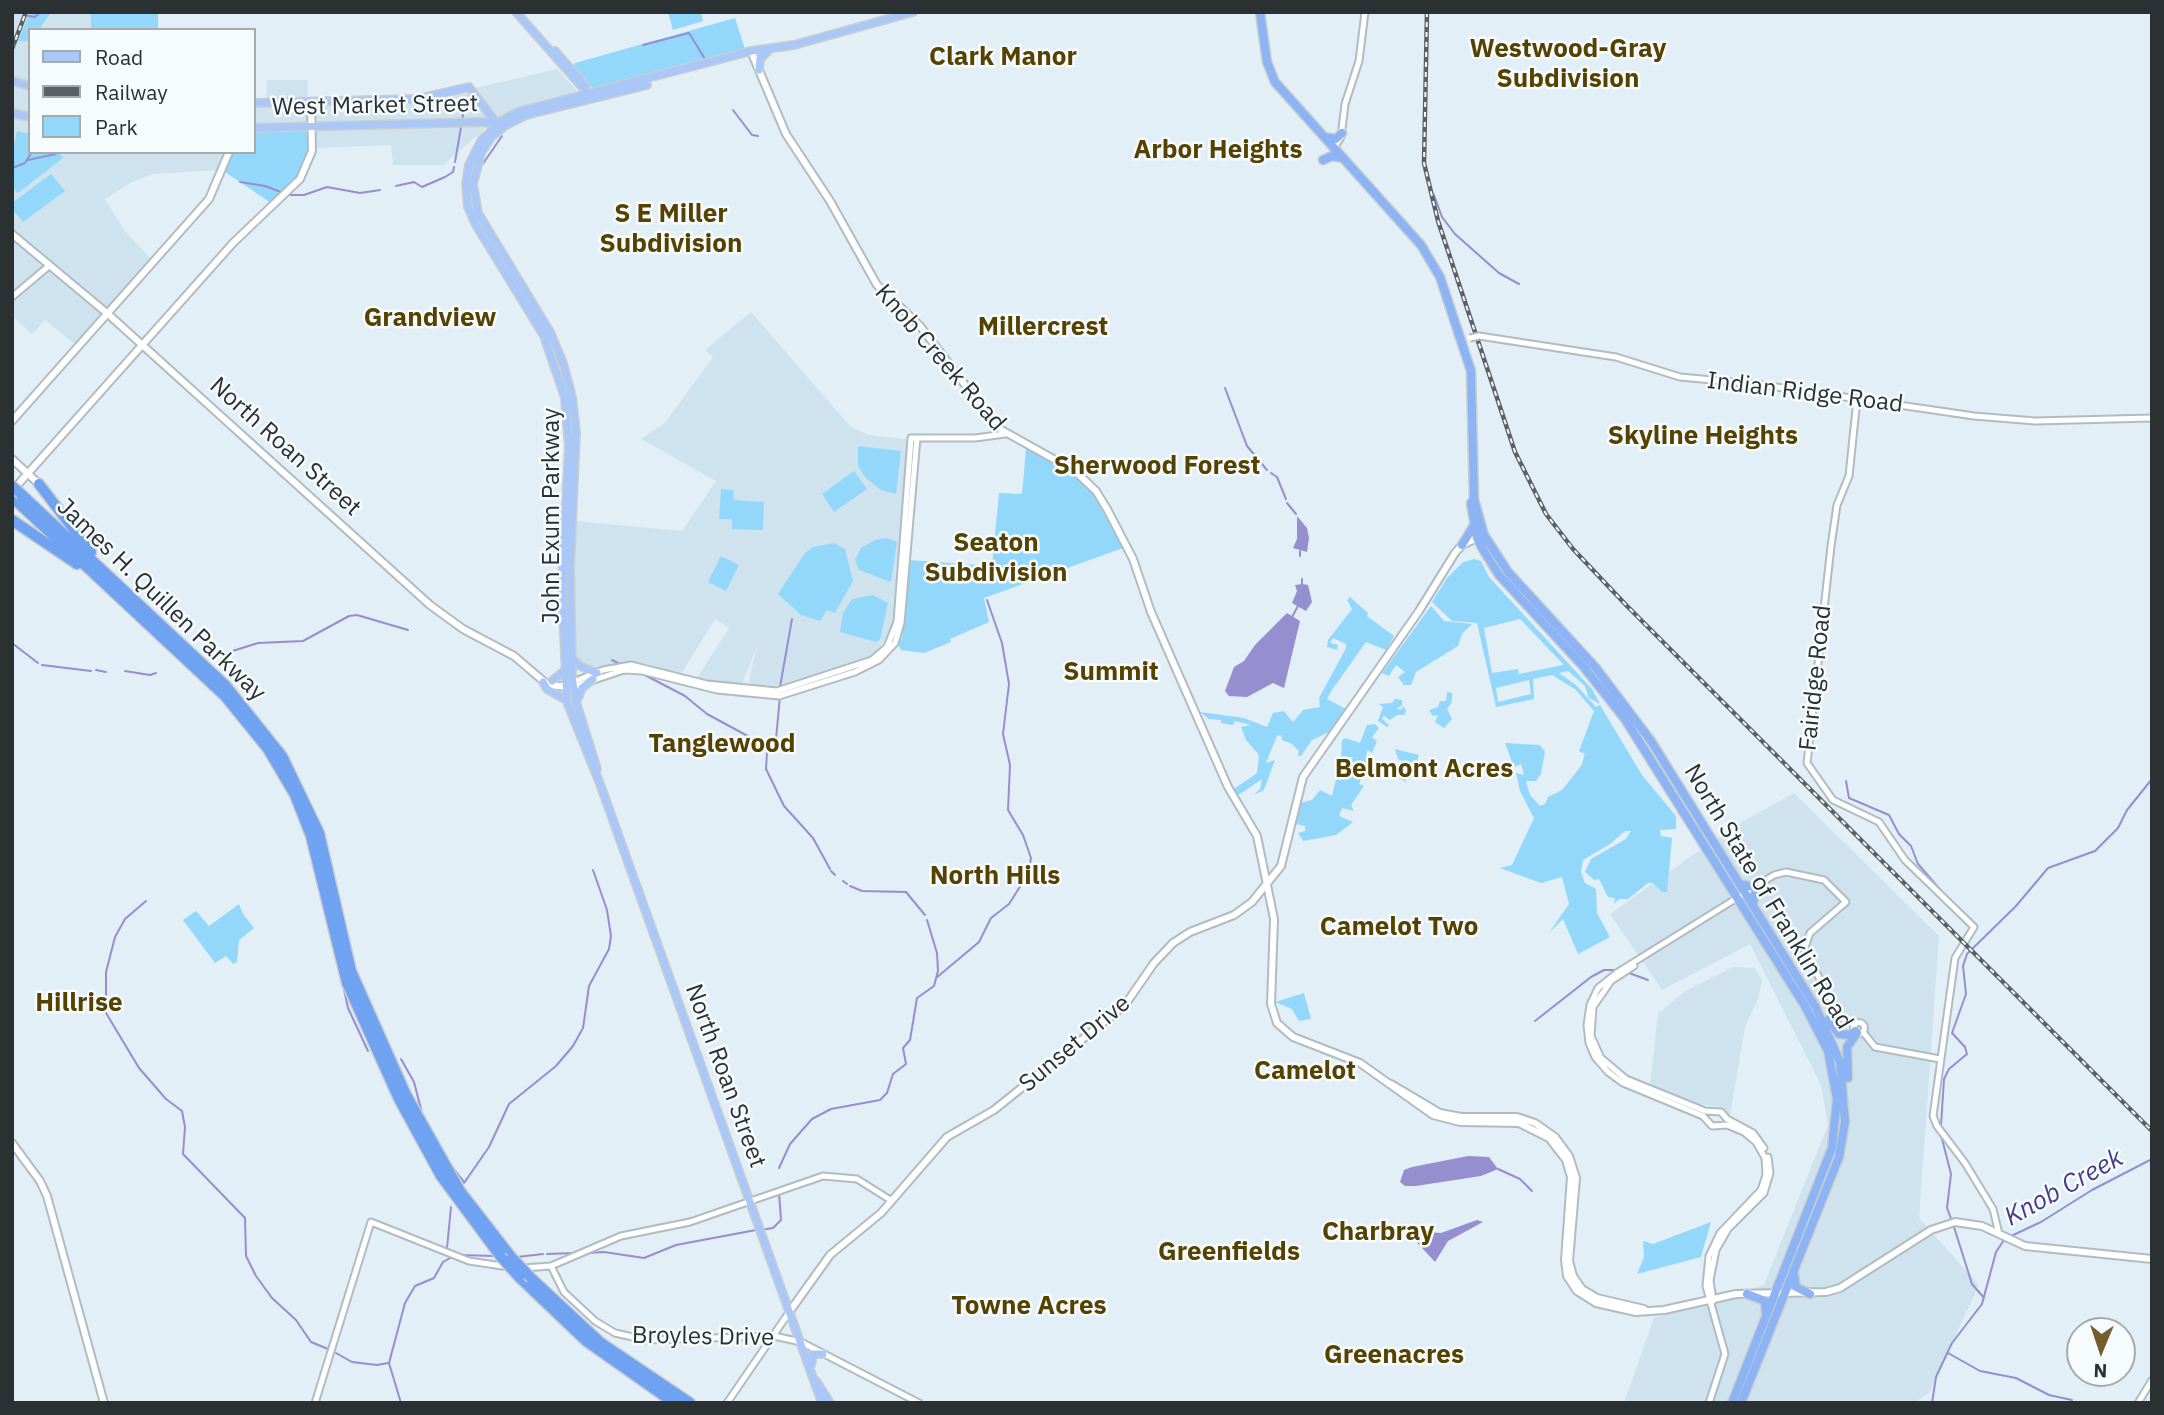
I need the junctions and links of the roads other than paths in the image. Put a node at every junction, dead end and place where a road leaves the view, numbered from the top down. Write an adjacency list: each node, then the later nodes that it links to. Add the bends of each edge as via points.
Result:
1 (516, 12): 10 (main road)
2 (522, 12): 10 (main road)
3 (913, 12): 6 (main road)
4 (1260, 12): 20 (highway, North State of Franklin Road, via 1271,76)
5 (1366, 12): 21 (street)
6 (771, 49): 7 (main road); 8 (main road, via 760,59)
7 (754, 54): 8 (main road, Knob Creek Road); 10 (main road)
8 (759, 69): 38 (main road, Knob Creek Road, via 786,134 840,216 866,271 928,336)
9 (530, 97): 14 (main road)
10 (592, 97): 14 (main road); 18 (main road, John Exum Parkway)
11 (311, 102): 12 (main road); 13 (main road, via 417,99 468,87); 17 (main road)
12 (256, 103)
13 (484, 108): 15 (main road, via 497,116); 16 (main road)
14 (528, 109): 15 (main road, John Exum Parkway)
15 (518, 112): 18 (main road, John Exum Parkway)
16 (485, 120): 17 (main road, West Market Street); 18 (main road); 22 (main road)
17 (312, 126): 19 (main road, West Market Street); 34 (main road, via 310,162 300,178 233,243)
18 (499, 127): 22 (main road, John Exum Parkway); 49 (main road, John Exum Parkway, via 477,161 474,195 482,222 550,332 570,390 576,432)
19 (256, 128)
20 (1315, 128): 23 (highway, North State of Franklin Road); 24 (highway)
21 (1342, 133): 23 (highway, via 1336,139); 25 (street)
22 (485, 135): 49 (main road, John Exum Parkway, via 469,165 468,207 544,336 565,398 569,446 563,562)
23 (1324, 137): 25 (highway, North State of Franklin Road)
24 (1314, 140)
25 (1334, 148): 27 (highway, North State of Franklin Road)
26 (228, 154): 32 (main road, via 209,199)
27 (1342, 158): 28 (highway); 33 (highway, North State of Franklin Road, via 1428,255)
28 (1323, 160)
29 (12, 234): 30 (main road, North Roan Street)
30 (50, 265): 31 (street); 32 (main road, North Roan Street)
31 (12, 297)
32 (108, 314): 34 (main road, North Roan Street); 37 (main road)
33 (1466, 338): 35 (street, Indian Ridge Road, bridge, via 1479,336 1616,357 1680,377); 43 (highway, North State of Franklin Road, via 1473,387)
34 (143, 345): 40 (main road); 53 (main road, North Roan Street, via 430,605 514,656)
35 (1857, 399): 36 (street, Indian Ridge Road, via 2020,420); 68 (street, Fairidge Road, via 1849,475 1837,505 1831,546 1807,762 1832,800 1879,822 1905,860 1974,927 1955,958)
36 (2152, 418)
37 (12, 421)
38 (1005, 434): 52 (street, via 914,438 901,623 895,643 879,660 779,696 716,690 642,671); 61 (main road, Knob Creek Road, via 1075,471 1105,506 1133,559 1228,787 1255,830)
39 (12, 459): 40 (main road)
40 (29, 474): 41 (main road); 42 (main road)
41 (39, 484): 48 (highway)
42 (15, 493): 48 (highway, James H. Quillen Parkway)
43 (1474, 499): 44 (highway, North State of Franklin Road); 46 (highway, North State of Franklin Road)
44 (1472, 511): 46 (highway, North State of Franklin Road); 47 (highway, via 1472,533)
45 (12, 520): 48 (highway)
46 (1480, 536): 47 (main road); 60 (highway, North State of Franklin Road, via 1633,715); 63 (highway, North State of Franklin Road, via 1499,575 1625,719)
47 (1462, 545): 61 (main road, Sunset Drive, via 1303,777 1284,858)
48 (105, 578): 93 (highway, James H. Quillen Parkway, via 234,706 286,779 317,853 347,983 441,1176)
49 (567, 627): 50 (main road, John Exum Parkway); 51 (main road, John Exum Parkway)
50 (571, 658): 52 (main road); 55 (main road, John Exum Parkway)
51 (565, 671): 54 (main road); 55 (main road, John Exum Parkway)
52 (595, 676): 55 (street); 57 (main road, via 580,691)
53 (541, 680): 54 (main road, North Roan Street); 55 (main road, North Roan Street); 56 (main road)
54 (552, 681): 55 (main road, North Roan Street)
55 (569, 685): 56 (main road, North Roan Street); 57 (main road, North Roan Street); 58 (main road)
56 (567, 702): 59 (main road, North Roan Street)
57 (577, 704): 58 (main road, North Roan Street)
58 (584, 728): 59 (main road, North Roan Street)
59 (600, 783): 85 (main road, North Roan Street)
60 (1738, 882): 62 (highway); 63 (highway, North State of Franklin Road)
61 (1267, 884): 69 (main road, Knob Creek Road, via 1275,930 1271,1004 1277,1023 1289,1035 1348,1057); 86 (main road, Sunset Drive, via 1244,909 1171,945 1125,1005 994,1110 947,1138)
62 (1756, 888): 63 (street); 64 (highway); 67 (street, via 1789,872 1824,880 1846,902 1808,935 1804,950 1841,1018)
63 (1742, 897): 64 (highway, North State of Franklin Road); 65 (street); 99 (highway, North State of Franklin Road, via 1818,1029 1837,1090 1837,1125 1829,1160)
64 (1754, 908): 66 (highway, North State of Franklin Road)
65 (1710, 916): 73 (street, via 1611,981 1596,1000 1591,1030 1601,1058 1619,1076); 77 (street, via 1607,980 1592,999 1587,1025 1592,1052 1612,1076)
66 (1802, 986): 67 (highway, via 1836,1032 1846,1036); 84 (highway, North State of Franklin Road, via 1828,1029 1842,1070 1845,1122)
67 (1857, 1030): 68 (street, via 1875,1047); 84 (highway, via 1847,1047 1848,1121)
68 (1940, 1059): 91 (street, Fairidge Road, via 1935,1123 1987,1198)
69 (1385, 1081): 70 (main road, Knob Creek Road); 71 (main road, Knob Creek Road)
70 (1395, 1091): 71 (main road); 72 (main road, Knob Creek Road)
71 (1408, 1093): 72 (main road); 74 (main road, Knob Creek Road)
72 (1411, 1102): 74 (main road, Knob Creek Road)
73 (1712, 1111): 75 (street); 77 (street)
74 (1434, 1113): 76 (main road, Knob Creek Road)
75 (1724, 1117): 80 (street); 102 (street, via 1758,1138 1770,1172 1762,1197 1728,1229 1716,1250)
76 (1494, 1119): 78 (main road, Knob Creek Road); 79 (main road, Knob Creek Road)
77 (1707, 1119): 80 (street, via 1712,1126)
78 (1530, 1122): 79 (main road); 81 (main road); 83 (main road, Knob Creek Road, via 1550,1132)
79 (1519, 1123): 81 (main road, Knob Creek Road)
80 (1720, 1126): 102 (street, via 1744,1132 1756,1142 1765,1158 1766,1175 1758,1195 1715,1241 1706,1274)
81 (1535, 1129): 83 (main road, Knob Creek Road)
82 (12, 1143): 113 (main road, via 47,1196)
83 (1559, 1146): 87 (main road, Knob Creek Road, via 1575,1172); 88 (main road, Knob Creek Road, via 1571,1177)
84 (1837, 1163): 97 (highway, North State of Franklin Road)
85 (750, 1201): 86 (street, via 834,1175 864,1182); 96 (street, via 690,1223 621,1236); 103 (main road, North Roan Street)
86 (892, 1201): 103 (main road, Sunset Drive, via 835,1250)
87 (1576, 1203): 88 (main road); 89 (main road, Knob Creek Road)
88 (1570, 1210): 89 (main road); 90 (main road, Knob Creek Road)
89 (1574, 1219): 90 (main road, Knob Creek Road)
90 (1571, 1230): 92 (main road); 94 (main road, Knob Creek Road)
91 (2002, 1236): 95 (main road, via 2013,1242); 100 (main road, via 1982,1226 1952,1223 1931,1230 1840,1288)
92 (1566, 1242): 94 (main road); 101 (main road, via 1567,1276 1577,1291)
93 (506, 1257): 115 (highway, James H. Quillen Parkway, bridge, via 519,1277 586,1341); 116 (highway, James H. Quillen Parkway, bridge, via 607,1348)
94 (1569, 1258): 101 (main road, via 1576,1281)
95 (2152, 1259)
96 (551, 1266): 105 (street, Broyles Drive, via 567,1295 600,1324 621,1335 646,1340); 114 (street, via 477,1264 371,1222)
97 (1794, 1268): 99 (highway, North State of Franklin Road); 100 (highway, via 1794,1285)
98 (1747, 1294): 99 (main road); 102 (main road); 104 (highway, via 1765,1301)
99 (1780, 1294): 100 (main road); 104 (highway, North State of Franklin Road); 123 (highway, North State of Franklin Road)
100 (1810, 1294)
101 (1592, 1299): 102 (main road, via 1653,1312)
102 (1711, 1299): 121 (street, via 1725,1354)
103 (790, 1311): 106 (street, Sunset Drive); 107 (main road, North Roan Street)
104 (1765, 1320): 122 (highway, North State of Franklin Road)
105 (754, 1336): 106 (street, Broyles Drive); 108 (street, via 761,1342)
106 (774, 1336): 107 (street, Broyles Drive); 108 (street, Sunset Drive)
107 (801, 1342): 109 (street, Broyles Drive); 110 (main road, North Roan Street)
108 (762, 1352): 117 (street, Sunset Drive)
109 (823, 1354): 110 (main road, via 813,1354); 120 (street, Broyles Drive)
110 (810, 1366): 112 (main road, North Roan Street)
111 (2152, 1380): 124 (street)
112 (816, 1381): 118 (main road, North Roan Street); 119 (main road, North Roan Street)
113 (104, 1403)
114 (315, 1403)
115 (674, 1403)
116 (690, 1403)
117 (727, 1403)
118 (822, 1403)
119 (830, 1403)
120 (919, 1403)
121 (1709, 1403)
122 (1732, 1403)
123 (1741, 1403)
124 (2138, 1403)

